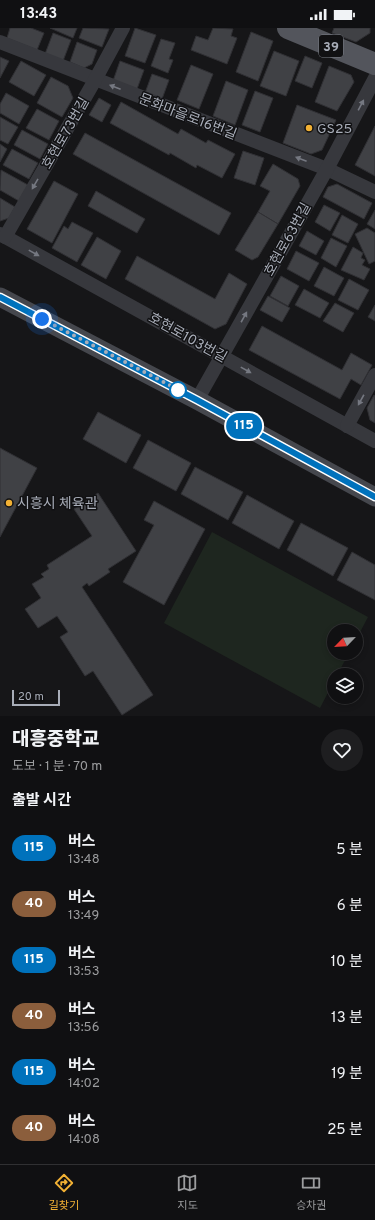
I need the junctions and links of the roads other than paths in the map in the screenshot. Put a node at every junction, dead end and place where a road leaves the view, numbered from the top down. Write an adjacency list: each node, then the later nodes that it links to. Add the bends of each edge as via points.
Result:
1 (123, 28): 6 (street, 호현로73번길)
2 (288, 28): 4 (main road, 39)
3 (0, 42): 6 (street, 문화마을로16번길)
4 (375, 64)
5 (375, 78): 7 (street, 호현로63번길, one-way to 5)
6 (95, 80): 7 (street, 문화마을로16번길, one-way to 6); 9 (street, 호현로73번길, one-way to 9)
7 (327, 169): 8 (street, 문화마을로16번길); 11 (street, 호현로63번길, one-way to 7)
8 (375, 192)
9 (3, 235): 11 (street, 호현로103번길, one-way to 11)
10 (0, 297): 13 (main road)
11 (222, 356): 13 (street, 호현로63번길); 14 (street, 호현로103번길, one-way to 14)
12 (375, 375): 14 (street, one-way to 14)
13 (197, 400): 16 (main road)
14 (347, 426): 15 (street, 호현로103번길)
15 (375, 441)
16 (375, 497)

